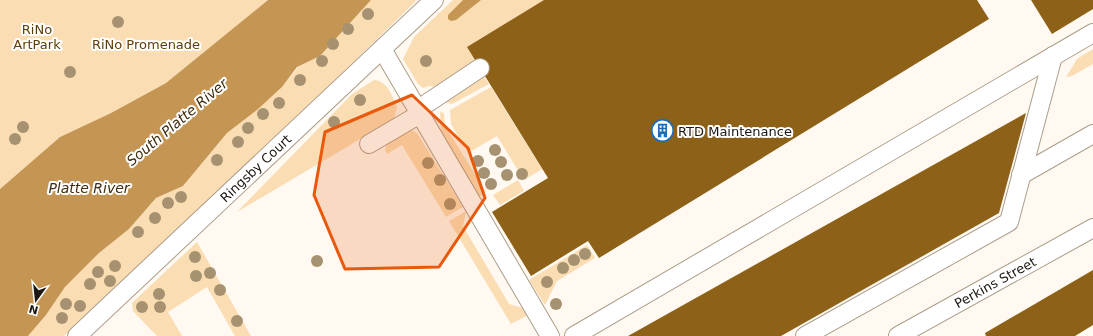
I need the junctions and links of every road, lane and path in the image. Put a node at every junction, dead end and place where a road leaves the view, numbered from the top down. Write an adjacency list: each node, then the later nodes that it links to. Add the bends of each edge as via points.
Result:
1 (434, 0): 3 (street, Ringsby Court)
2 (1093, 32): 4 (street)
3 (382, 49): 6 (street); 11 (street, Ringsby Court, via 108,317)
4 (1053, 56): 9 (street); 13 (street)
5 (480, 68): 6 (street)
6 (419, 112): 8 (street); 12 (street)
7 (1093, 134): 9 (street)
8 (369, 144)
9 (1021, 175): 14 (street, via 1009,222)
10 (1093, 228): 15 (street, Perkins Street)
11 (77, 336)
12 (550, 336)
13 (574, 336)
14 (805, 336)
15 (898, 336)

